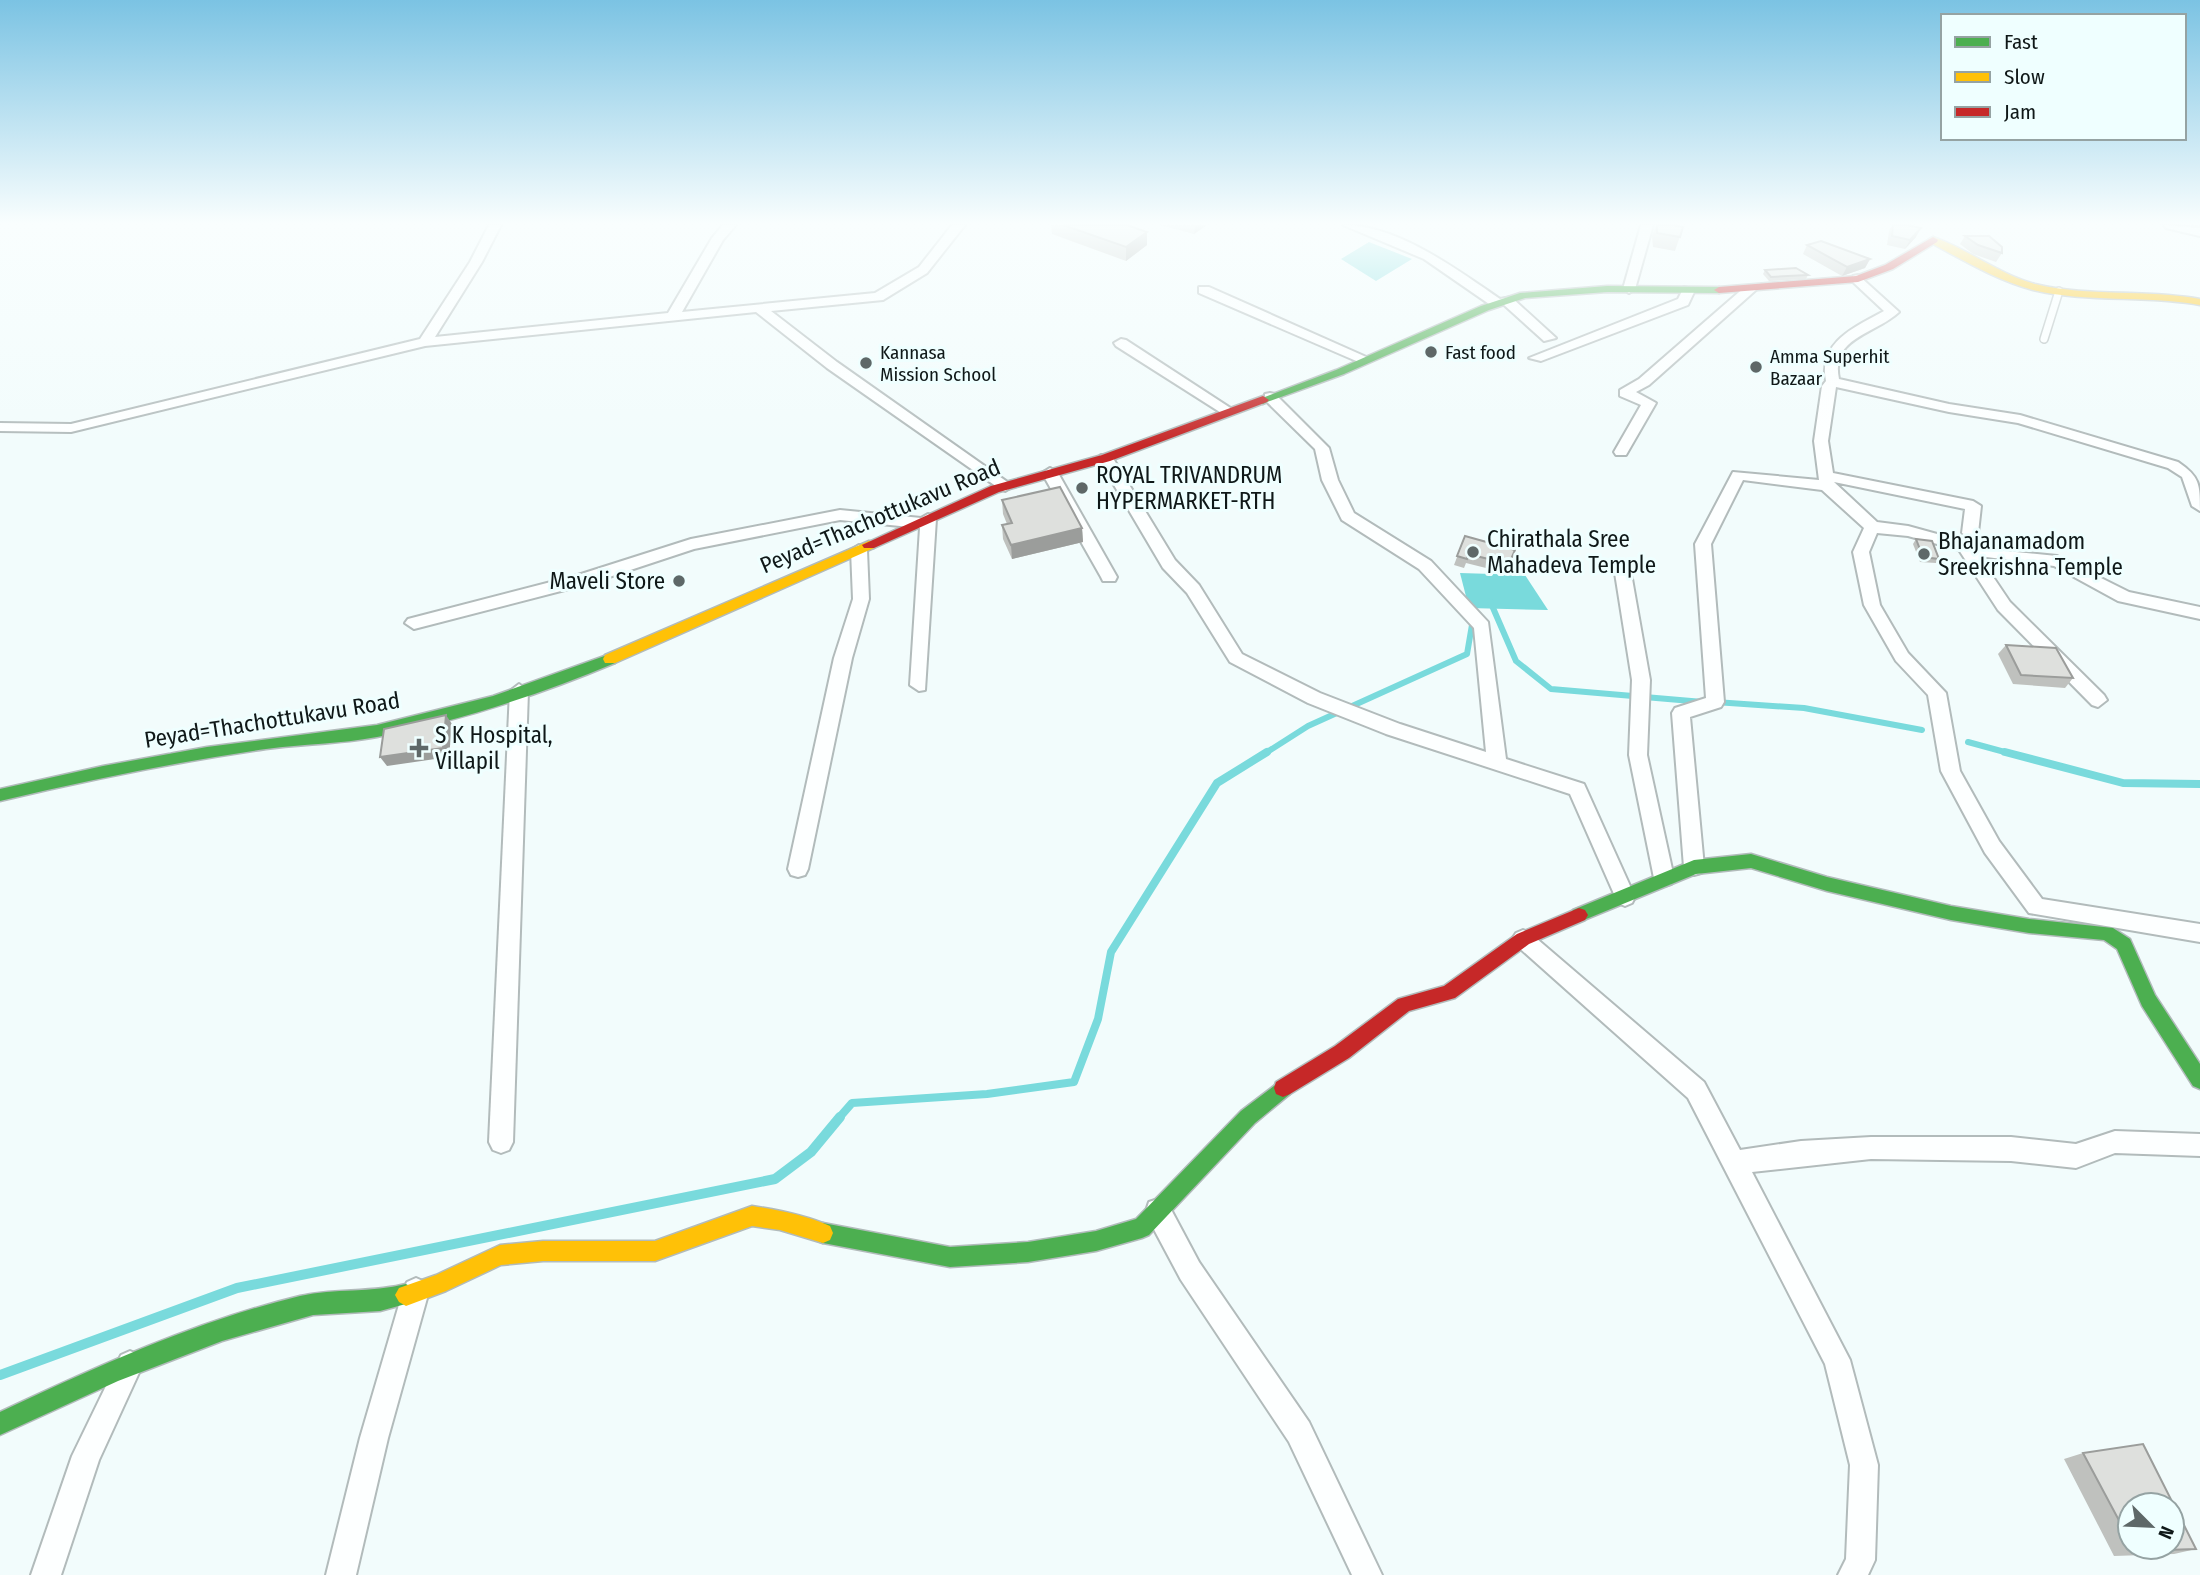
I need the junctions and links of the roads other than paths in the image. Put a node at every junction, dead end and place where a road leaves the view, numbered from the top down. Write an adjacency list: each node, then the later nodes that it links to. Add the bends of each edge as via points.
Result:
1 (453, 298): 18 (street)
2 (683, 298): 15 (street)
3 (862, 298): 14 (street)
4 (1224, 298): 21 (street)
5 (1495, 298): 12 (street)
6 (1512, 298): 12 (main road, Peyad=Thachottukavu Road)
7 (1685, 298): 20 (street)
8 (1740, 298): 26 (street, via 1644,382 1625,393 1649,403)
9 (1878, 298): 22 (street, via 1892,312 1833,350)
10 (2056, 298): 17 (lane)
11 (2176, 298): 13 (main road)
12 (1501, 302): 16 (street); 21 (main road, Peyad=Thachottukavu Road)
13 (2200, 302)
14 (759, 308): 15 (street); 30 (street)
15 (672, 317): 18 (street)
16 (1549, 338)
17 (2044, 339)
18 (425, 342): 25 (street, via 71,428)
19 (1121, 343): 24 (street)
20 (1536, 358)
21 (1366, 360): 23 (main road, Peyad=Thachottukavu Road)
22 (1831, 386): 29 (street, via 1821,441); 31 (street, via 2020,419 2173,466 2189,475)
23 (1270, 397): 24 (main road, Peyad=Thachottukavu Road); 43 (street, via 1322,447 1330,480 1348,516 1425,565 1482,626)
24 (1228, 411): 27 (main road, Peyad=Thachottukavu Road)
25 (0, 427)
26 (1621, 452)
27 (1106, 458): 28 (main road, Peyad=Thachottukavu Road); 43 (street, via 1169,564 1193,589 1236,658 1314,698)
28 (1051, 473): 30 (main road, Peyad=Thachottukavu Road); 37 (street)
29 (1827, 481): 33 (street); 34 (street, via 1973,506); 45 (street, via 1738,475 1703,544 1715,702 1681,713)
30 (1004, 486): 32 (main road, Peyad=Thachottukavu Road)
31 (2200, 506)
32 (924, 521): 35 (main road, Peyad=Thachottukavu Road); 39 (street, via 840,515 691,544 582,580); 40 (street)
33 (1872, 527): 34 (street); 49 (street, via 1861,552 1872,605 1902,657 1937,693 1951,771 1992,847)
34 (1967, 540): 38 (street, via 1995,555 2057,561 2124,597); 42 (street, via 2004,606)
35 (859, 550): 41 (main road, Peyad=Thachottukavu Road, via 587,669); 46 (street, via 861,598 843,658)
36 (1623, 573): 47 (street, via 1641,687 1638,755)
37 (1109, 576)
38 (2200, 613)
39 (414, 623)
40 (919, 685)
41 (519, 691): 44 (main road, Peyad=Thachottukavu Road, via 375,731 167,760); 54 (street)
42 (2098, 700)
43 (1497, 763): 48 (street, via 1577,789)
44 (0, 795)
45 (1694, 867): 47 (main road); 50 (main road, via 1751,861 1951,913)
46 (797, 869)
47 (1664, 878): 48 (main road)
48 (1625, 897): 52 (main road)
49 (2036, 907): 50 (street); 51 (street)
50 (2069, 929): 53 (main road, via 2107,933 2124,944 2148,1000)
51 (2200, 933)
52 (1523, 939): 56 (street, via 1696,1090); 57 (main road, via 1449,992 1404,1005 1342,1052 1289,1083 1248,1117)
53 (2200, 1080)
54 (501, 1142)
55 (2200, 1145): 56 (street, via 2115,1142 2076,1156 2011,1149 1871,1148)
56 (1734, 1163): 64 (street, via 1837,1360 1864,1465 1860,1560)
57 (1157, 1211): 58 (main road, via 1142,1228 1096,1241 1028,1252 950,1257 752,1216 655,1251 500,1255); 63 (street, via 1191,1271 1299,1432)
58 (416, 1291): 59 (main road, via 384,1302 304,1306); 62 (street)
59 (130, 1363): 60 (main road); 61 (street, via 86,1457)
60 (0, 1424)
61 (46, 1575)
62 (341, 1575)
63 (1367, 1575)
64 (1853, 1575)

